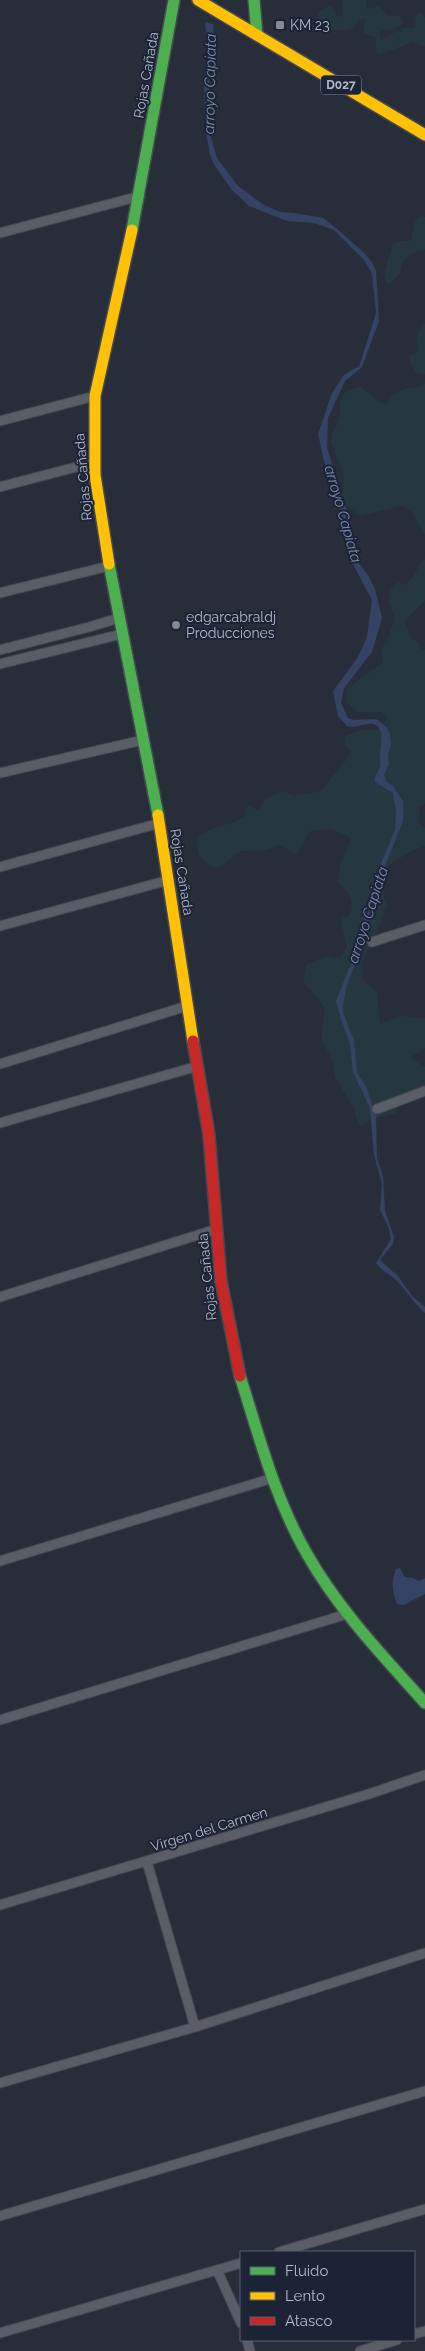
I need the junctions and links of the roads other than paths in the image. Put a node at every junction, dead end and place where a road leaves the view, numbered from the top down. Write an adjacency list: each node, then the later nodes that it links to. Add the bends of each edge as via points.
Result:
1 (174, 0): 6 (main road, Rojas Cañada)
2 (198, 0): 4 (main road, D027)
3 (254, 0): 4 (main road)
4 (257, 35): 5 (main road, D027)
5 (425, 135)
6 (140, 196): 7 (street); 8 (main road, Rojas Cañada)
7 (0, 233)
8 (95, 396): 9 (street); 10 (main road, Rojas Cañada)
9 (0, 421)
10 (95, 462): 11 (street); 12 (main road, Rojas Cañada)
11 (0, 487)
12 (109, 566): 13 (street); 14 (main road, Rojas Cañada)
13 (0, 594)
14 (119, 618): 15 (main road, Rojas Cañada); 16 (street)
15 (122, 634): 17 (street); 18 (main road, Rojas Cañada)
16 (0, 650)
17 (0, 664)
18 (143, 740): 19 (street); 20 (main road, Rojas Cañada)
19 (0, 774)
20 (160, 823): 21 (street); 22 (main road, Rojas Cañada)
21 (0, 867)
22 (168, 880): 24 (street); 26 (main road, Rojas Cañada)
23 (425, 925): 25 (street)
24 (0, 926)
25 (372, 942)
26 (187, 1006): 27 (street); 28 (main road, Rojas Cañada)
27 (0, 1064)
28 (198, 1066): 31 (street); 32 (main road, Rojas Cañada, via 209,1135)
29 (425, 1091): 30 (street)
30 (377, 1109)
31 (0, 1123)
32 (217, 1228): 33 (street); 34 (main road, Rojas Cañada, via 221,1281 237,1366)
33 (0, 1297)
34 (273, 1478): 35 (street); 36 (main road, Rojas Cañada, via 307,1556)
35 (0, 1560)
36 (347, 1614): 37 (main road, Rojas Cañada); 38 (street)
37 (425, 1703)
38 (0, 1720)
39 (425, 1775): 40 (street, Virgen del Carmen)
40 (147, 1862): 41 (street, Virgen del Carmen); 43 (street)
41 (0, 1905)
42 (425, 1953): 43 (street)
43 (195, 2027): 44 (street)
44 (0, 2084)
45 (425, 2091): 47 (street)
46 (425, 2209): 48 (street)
47 (0, 2216)
48 (282, 2251)
49 (240, 2263): 50 (street)
50 (217, 2270): 51 (street); 52 (street)
51 (240, 2321)
52 (2, 2333)
53 (393, 2341): 54 (street)
54 (360, 2351)

